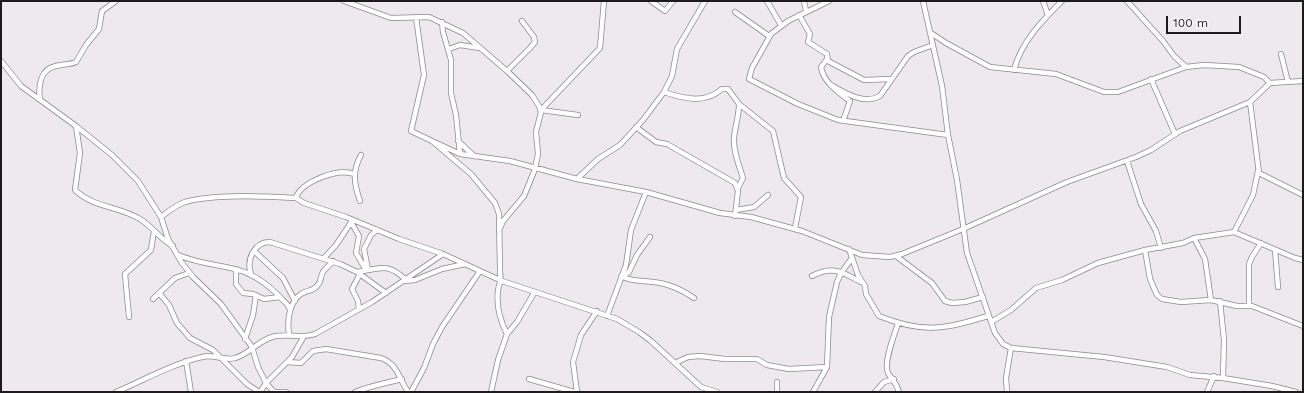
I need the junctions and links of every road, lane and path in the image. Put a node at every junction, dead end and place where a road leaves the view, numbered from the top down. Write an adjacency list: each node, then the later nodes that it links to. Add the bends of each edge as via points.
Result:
1 (116, 1): 40 (street, via 102,11 100,27 76,62 51,67 45,72 38,88)
2 (344, 1): 18 (street, via 391,18)
3 (604, 1): 43 (street, via 600,48)
4 (651, 1): 5 (street, via 665,11)
5 (673, 1)
6 (766, 1): 21 (street)
7 (804, 1): 14 (street)
8 (828, 1): 14 (street)
9 (923, 1): 22 (street)
10 (1043, 1): 17 (street)
11 (1062, 1): 17 (street)
12 (1127, 1): 30 (street)
13 (703, 2): 39 (street, via 677,49 672,76)
14 (806, 11): 16 (street)
15 (736, 12): 23 (street)
16 (799, 15): 21 (street); 28 (street, via 810,35 808,42 827,54)
17 (1048, 15): 31 (street, via 1024,45)
18 (416, 17): 20 (street, via 429,17); 50 (street, via 424,75 411,131)
19 (522, 21): 32 (street, via 535,42)
20 (442, 22): 25 (street, via 463,33); 26 (street)
21 (781, 25): 23 (street)
22 (931, 33): 24 (street); 31 (street, via 990,67)
23 (769, 36): 45 (street, via 749,79 820,113)
24 (933, 45): 33 (street, via 908,56); 49 (street, via 942,86)
25 (480, 48): 26 (street, via 460,45); 32 (street)
26 (449, 49): 51 (street, via 451,93)
27 (1281, 54): 35 (street)
28 (827, 59): 33 (street, via 863,80); 38 (street, via 820,69)
29 (1, 61): 40 (street, via 21,86)
30 (1186, 67): 34 (street); 37 (street, via 1239,66 1264,77)
31 (1014, 70): 34 (street, via 1056,74 1098,91 1112,93)
32 (507, 71): 43 (street, via 532,95)
33 (890, 79): 38 (street, via 880,96 875,99 859,98)
34 (1151, 79): 48 (street)
35 (1288, 82): 36 (street); 37 (street)
36 (1303, 82)
37 (1270, 83): 41 (street)
38 (831, 85): 45 (street, via 840,96 850,102)
39 (664, 92): 42 (street, via 688,99 714,96 725,88 731,91); 47 (street)
40 (40, 100): 46 (street)
41 (1250, 102): 48 (street); 57 (street)
42 (739, 104): 60 (street, via 734,142 743,178); 70 (street, via 774,133 784,178 802,198)
43 (541, 110): 44 (street); 56 (street, via 535,134 538,154)
44 (578, 115)
45 (843, 121): 49 (street)
46 (76, 126): 68 (street, via 130,172); 73 (street, via 80,153 75,190 98,205 138,218)
47 (636, 127): 59 (street, via 617,148 598,159); 60 (street, via 656,142 668,144 722,174)
48 (1175, 134): 55 (street, via 1151,150)
49 (948, 135): 71 (street, via 958,180)
50 (432, 141): 52 (street); 74 (street, via 472,174 487,192 497,208)
51 (458, 141): 52 (street); 54 (street)
52 (460, 154): 54 (street)
53 (361, 155): 58 (street)
54 (475, 156): 56 (street)
55 (1127, 161): 71 (street, via 1067,182); 80 (street, via 1141,204 1156,231)
56 (535, 168): 59 (street); 74 (street, via 524,196 503,221)
57 (1258, 171): 63 (street, via 1262,176); 75 (street, via 1253,195)
58 (354, 174): 64 (street, via 331,174 303,188); 65 (street)
59 (578, 179): 61 (street)
60 (738, 188): 66 (street)
61 (646, 192): 67 (street); 101 (street, via 631,230)
62 (768, 195): 66 (street, via 754,207)
63 (1303, 195)
64 (296, 197)
65 (360, 201)
66 (736, 210): 67 (street)
67 (735, 216): 70 (street, via 751,217)
68 (161, 217): 69 (street, via 176,206 191,200 283,197 296,198); 79 (street)
69 (352, 221): 72 (street); 88 (street); 94 (street, via 359,236 356,253)
70 (795, 228): 81 (street)
71 (963, 229): 87 (street); 111 (street)
72 (377, 230): 85 (street); 94 (street, via 371,235 364,249)
73 (154, 231): 79 (street, via 162,240); 123 (street, via 151,250 126,274)
74 (499, 231): 103 (street)
75 (1234, 232): 77 (street); 78 (street)
76 (650, 237): 101 (street, via 629,272)
77 (1194, 238): 80 (street); 114 (street, via 1205,259)
78 (1261, 243): 83 (street); 117 (street, via 1249,264)
79 (173, 246): 86 (street)
80 (1161, 248): 82 (street)
81 (849, 249): 87 (street, via 869,256); 89 (street)
82 (1145, 250): 114 (street, via 1149,274 1160,298 1177,302); 124 (street, via 1098,263 1062,280 1036,288 1011,310)
83 (1275, 250): 90 (street); 105 (street)
84 (254, 251): 88 (street, via 261,244 270,242); 99 (street, via 248,262); 115 (street, via 283,278)
85 (443, 254): 92 (street); 102 (street)
86 (178, 255): 93 (street, via 198,263); 96 (street)
87 (896, 256): 111 (street, via 932,282 945,301 965,302)
88 (324, 258): 91 (street)
89 (852, 258): 98 (street); 104 (street)
90 (1303, 260)
91 (333, 261): 97 (street); 115 (street, via 323,272 317,286 300,294)
92 (464, 264): 95 (street); 102 (street, via 414,280)
93 (236, 269): 99 (street); 109 (street, via 236,284 241,292)
94 (367, 270): 97 (street); 102 (street, via 387,267 393,269)
95 (480, 271): 103 (street); 151 (street, via 442,327)
96 (189, 273): 106 (street, via 175,278); 130 (street, via 221,304)
97 (358, 273): 107 (street); 118 (street, via 352,289)
98 (841, 273): 100 (street, via 829,269); 104 (street); 137 (street, via 830,309)
99 (251, 274): 110 (street)
100 (812, 276)
101 (622, 277): 112 (street, via 635,282 667,285); 121 (street)
102 (404, 280): 107 (street)
103 (502, 281): 108 (street); 128 (street, via 498,289 499,314)
104 (861, 282): 125 (street, via 878,315)
105 (1278, 287)
106 (159, 293): 113 (street); 133 (street, via 186,334)
107 (386, 293): 118 (street)
108 (534, 293): 120 (street); 128 (street)
109 (256, 294): 110 (street, via 264,299); 130 (street, via 253,315)
110 (280, 297): 119 (street)
111 (983, 297): 122 (street)
112 (694, 298)
113 (153, 299)
114 (1211, 300): 116 (street)
115 (295, 301): 119 (street)
116 (1220, 301): 117 (street, via 1237,306); 140 (street, via 1224,333)
117 (1249, 306): 126 (street)
118 (359, 309): 129 (street, via 315,334)
119 (290, 310): 127 (street)
120 (597, 311): 121 (street); 153 (street, via 581,334 573,362)
121 (607, 316): 136 (street, via 639,332)
122 (988, 316): 124 (street); 125 (street, via 935,329)
123 (129, 317)
124 (991, 322): 132 (street, via 1000,341)
125 (898, 323): 142 (street, via 887,366 889,374)
126 (1303, 326)
127 (289, 334): 129 (street); 131 (street, via 273,337)
128 (507, 334): 152 (street)
129 (304, 336): 135 (street)
130 (245, 339): 131 (street)
131 (252, 347): 133 (street, via 235,358); 144 (street)
132 (1011, 348): 138 (street, via 1104,357 1167,367 1190,375); 159 (street, via 1006,378)
133 (219, 356): 134 (street, via 202,357); 147 (street, via 247,384)
134 (186, 362): 145 (street, via 148,376); 146 (street)
135 (288, 362): 141 (street, via 301,363 313,351 326,349 386,360); 144 (street)
136 (675, 363): 137 (street, via 696,356 755,359 767,365 788,369); 154 (street, via 704,388)
137 (827, 367): 156 (street)
138 (1214, 376): 140 (street); 160 (street)
139 (529, 378): 153 (street)
140 (1223, 378): 161 (street)
141 (402, 379): 150 (street); 151 (street)
142 (894, 379): 157 (street, via 884,382); 158 (street)
143 (777, 382): 155 (street)
144 (266, 383): 147 (street); 148 (street)
145 (116, 392)
146 (191, 392)
147 (260, 392)
148 (273, 392): 149 (street)
149 (286, 392)
150 (355, 392)
151 (410, 392)
152 (490, 392)
153 (576, 392)
154 (717, 392)
155 (777, 392)
156 (813, 392)
157 (875, 392)
158 (899, 392)
159 (1007, 392)
160 (1207, 392)
161 (1296, 392)

